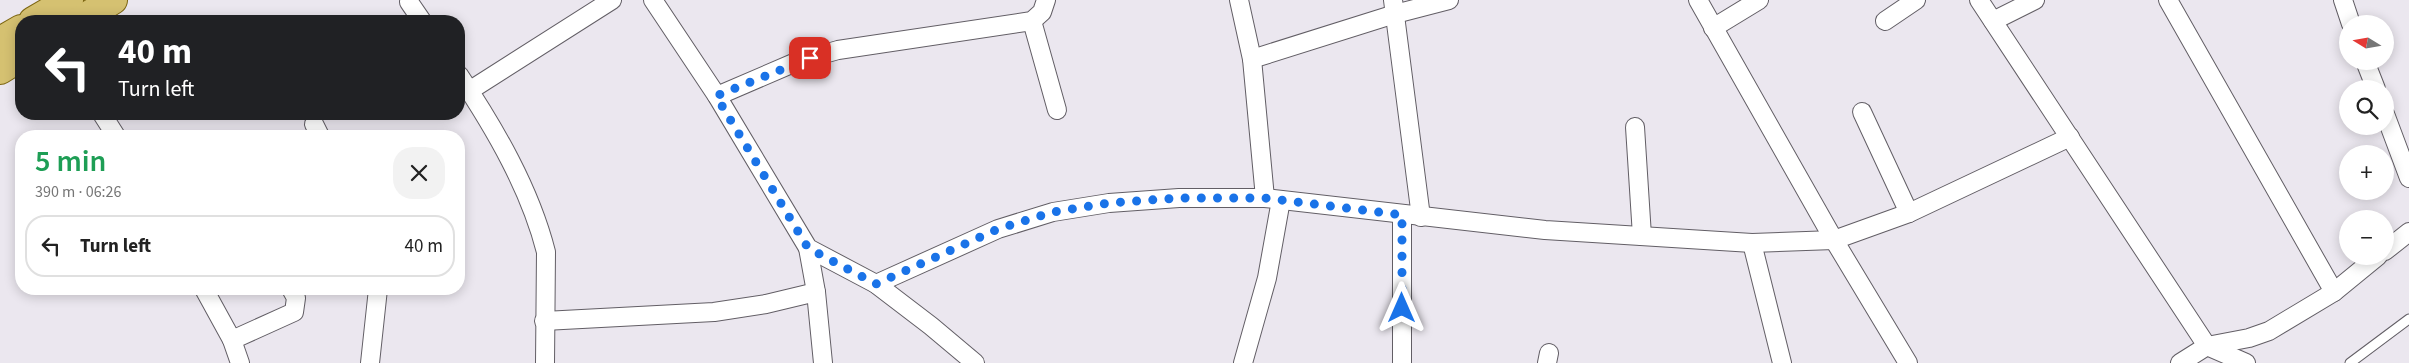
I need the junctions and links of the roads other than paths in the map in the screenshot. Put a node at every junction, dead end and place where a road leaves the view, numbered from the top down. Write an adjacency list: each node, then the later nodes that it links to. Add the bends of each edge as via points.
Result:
1 (69, 0): 17 (main road)
2 (113, 0): 18 (main road)
3 (612, 0): 31 (street)
4 (653, 0): 32 (street)
5 (1046, 0): 23 (street, via 1042,12)
6 (1239, 0): 27 (street)
7 (1449, 0): 16 (street)
8 (1698, 0): 24 (street)
9 (1759, 0): 24 (street)
10 (1916, 0): 21 (street)
11 (1979, 0): 22 (street)
12 (2035, 0): 22 (street)
13 (2168, 0): 52 (street)
14 (2342, 0): 20 (street)
15 (410, 2): 19 (street)
16 (1394, 7): 27 (street); 42 (street)
17 (43, 15)
18 (89, 15)
19 (418, 15)
20 (2348, 15)
21 (1886, 21)
22 (1993, 21): 37 (street)
23 (1032, 22): 32 (street, via 838,50 796,62); 33 (street)
24 (1713, 28): 45 (street)
25 (15, 32): 26 (main road)
26 (0, 41)
27 (1252, 59): 39 (street)
28 (15, 61): 29 (main road)
29 (0, 70)
30 (465, 85): 31 (street)
31 (469, 91): 57 (street, via 512,164 541,234 546,252)
32 (716, 96): 48 (street)
33 (1058, 110)
34 (1862, 112): 40 (street)
35 (1635, 127): 44 (street)
36 (2393, 135): 38 (street)
37 (2070, 137): 40 (street); 59 (street)
38 (2409, 178)
39 (1273, 199): 41 (street); 50 (street, via 1179,198 1109,203 1053,212 998,229); 65 (street, via 1267,278)
40 (1909, 213): 45 (street)
41 (1402, 215): 42 (street); 66 (street)
42 (1421, 217): 44 (street)
43 (2409, 232): 47 (street)
44 (1642, 236): 46 (street)
45 (1834, 240): 46 (street); 68 (street)
46 (1752, 243): 67 (street)
47 (2394, 244)
48 (808, 248): 50 (street); 51 (street)
49 (2367, 265): 52 (street)
50 (876, 284): 64 (street)
51 (816, 292): 57 (street, via 714,312); 63 (street)
52 (2334, 292): 59 (street, via 2269,331)
53 (207, 295): 58 (street)
54 (294, 295): 58 (street, via 294,312)
55 (377, 295): 61 (street)
56 (2409, 319): 71 (lane)
57 (544, 321): 62 (street)
58 (232, 340): 60 (street)
59 (2207, 346): 69 (street); 70 (street)
60 (240, 363)
61 (370, 363)
62 (545, 363)
63 (823, 363)
64 (975, 363)
65 (1243, 363)
66 (1402, 363)
67 (1782, 363)
68 (1908, 363)
69 (2180, 363)
70 (2246, 363)
71 (2350, 363)

